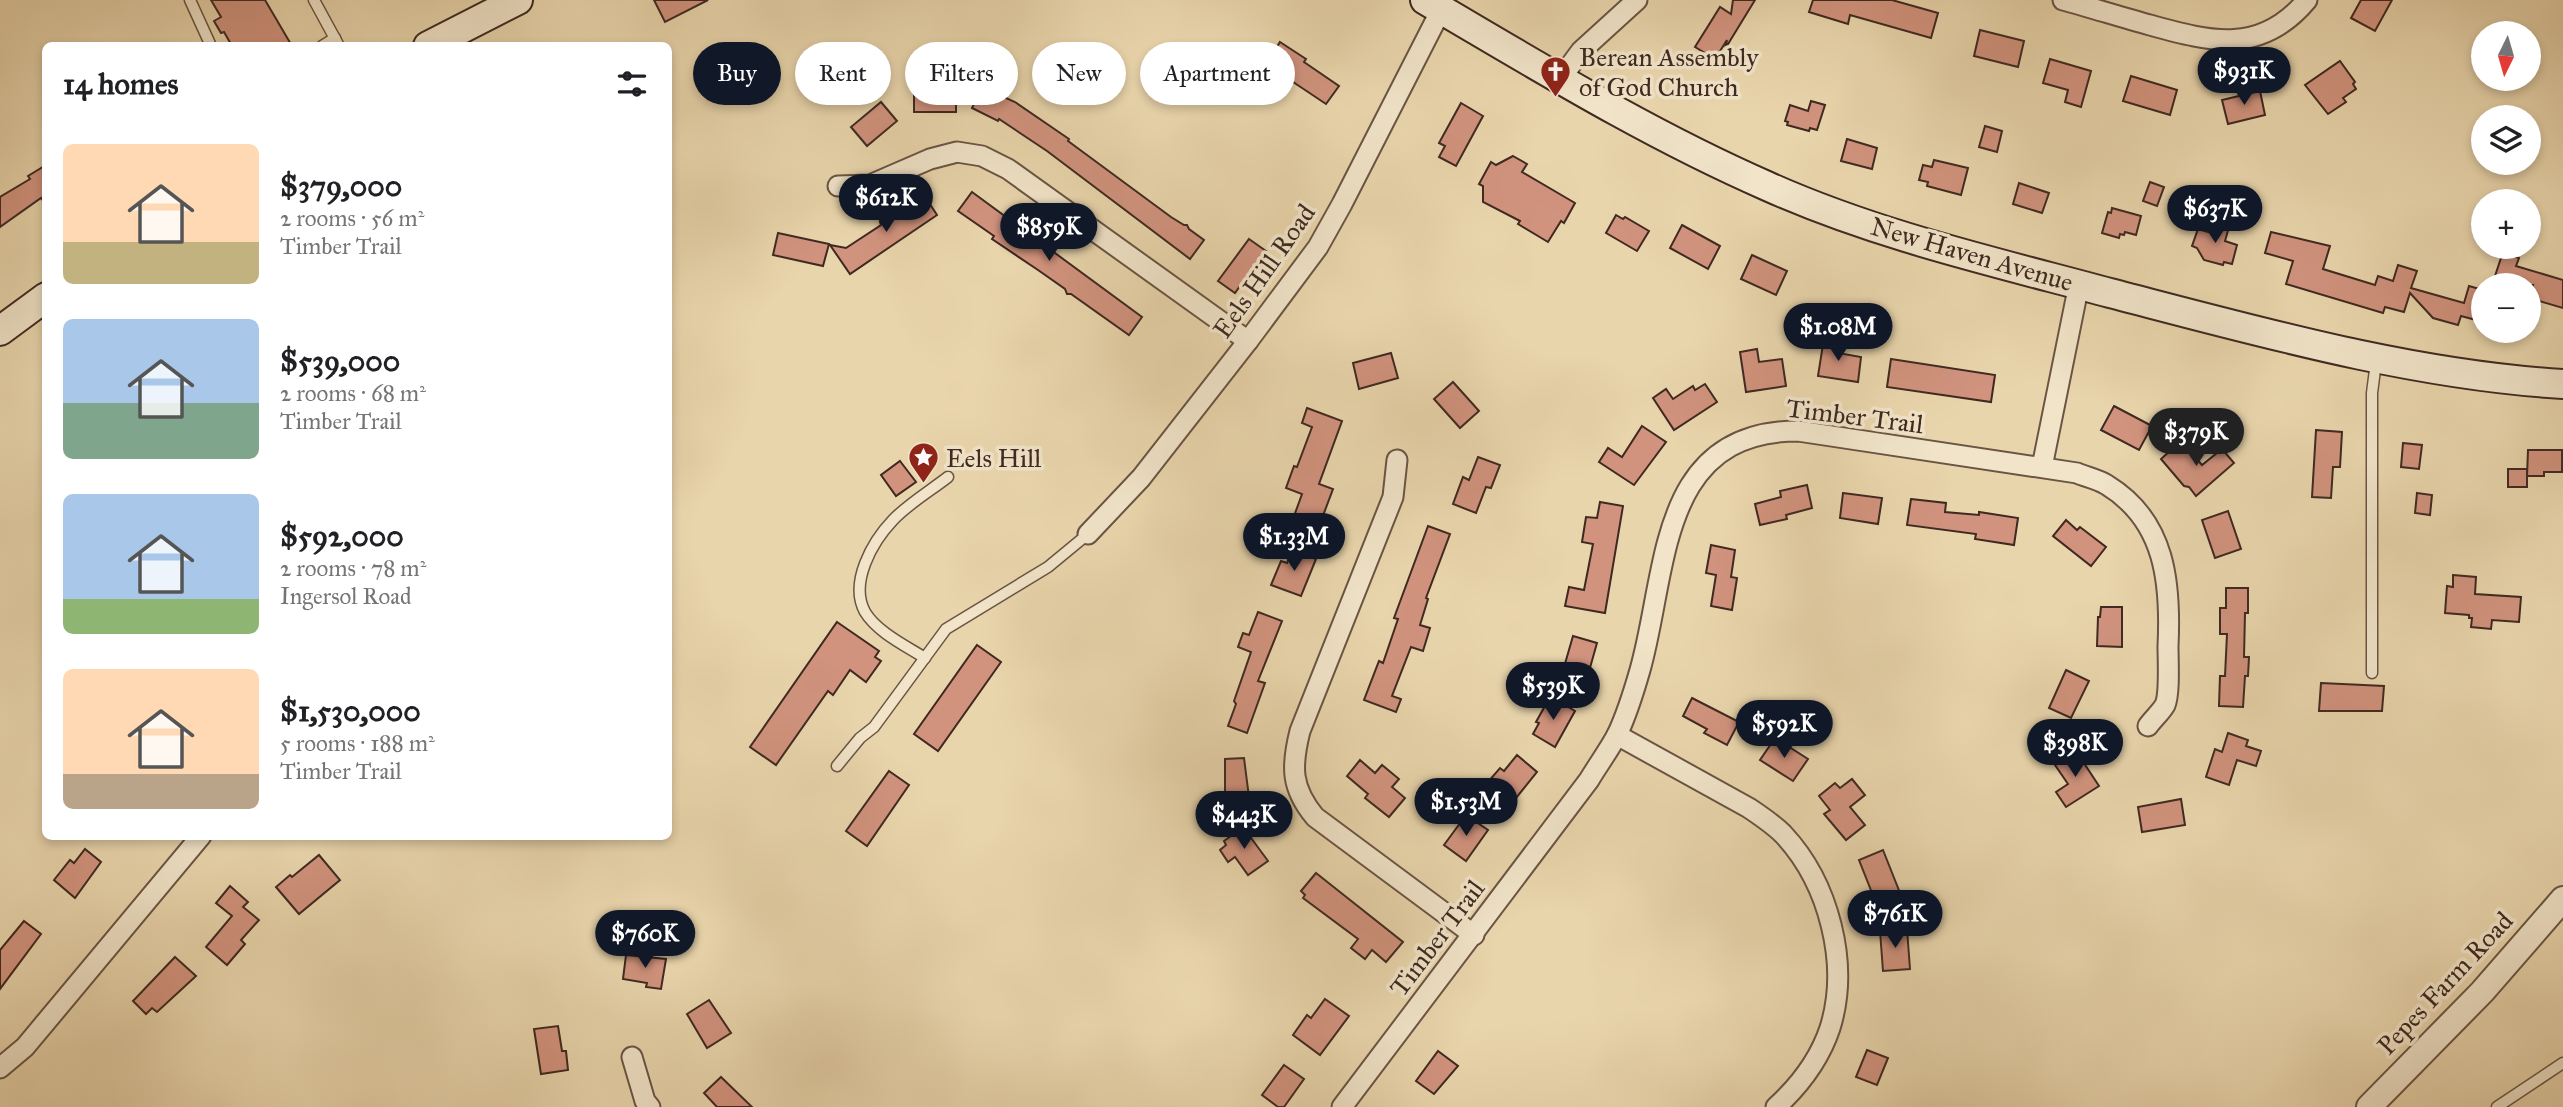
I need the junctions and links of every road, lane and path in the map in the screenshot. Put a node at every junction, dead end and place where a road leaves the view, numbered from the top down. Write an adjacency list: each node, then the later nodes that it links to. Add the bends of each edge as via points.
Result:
1 (190, 0): 8 (lane)
2 (314, 0): 9 (lane)
3 (518, 0): 10 (main road)
4 (1637, 0): 11 (street, via 1581,51)
5 (2063, 0): 6 (street, via 2190,36 2239,40 2280,25)
6 (2307, 0)
7 (1433, 5): 11 (main road, New Haven Avenue); 16 (street, Eels Hill Road, via 1342,204 1318,247)
8 (209, 42)
9 (337, 42)
10 (436, 42)
11 (1561, 78): 13 (main road, New Haven Avenue, via 1667,138 1771,188 1892,232)
12 (838, 186): 16 (street, via 870,186 944,154 982,156 1008,169)
13 (2079, 284): 17 (main road, New Haven Avenue, via 2281,338); 20 (street)
14 (42, 300): 15 (main road)
15 (0, 331)
16 (1248, 341): 22 (street, Eels Hill Road, via 1140,478)
17 (2377, 358): 18 (main road, New Haven Avenue); 24 (lane, via 2372,393)
18 (2563, 384)
19 (1397, 460): 30 (street, via 1393,497 1300,731 1295,780 1298,793 1315,817)
20 (2042, 467): 25 (street, Timber Trail, via 2104,483 2132,506 2153,535 2170,607 2166,703); 26 (street, Timber Trail, via 1798,431 1753,436 1727,449 1695,478 1670,527 1641,667)
21 (948, 477): 23 (lane, via 893,520 869,554 861,576 860,598 867,615)
22 (1088, 534): 23 (lane, via 1048,567 946,629)
23 (925, 658): 27 (lane, via 874,727)
24 (2372, 673)
25 (2148, 726)
26 (1616, 736): 30 (street, Timber Trail, via 1589,780); 36 (street, via 1767,820 1796,850 1823,896 1836,963 1830,1026 1806,1074)
27 (837, 766)
28 (198, 840): 33 (street, via 24,1047)
29 (2563, 899): 37 (street, Pepes Farm Road, via 2482,992)
30 (1474, 935): 35 (street, Timber Trail)
31 (632, 1057): 34 (street)
32 (2563, 1063): 38 (lane)
33 (0, 1068)
34 (650, 1107)
35 (1342, 1107)
36 (1776, 1107)
37 (2369, 1107)
38 (2497, 1107)

